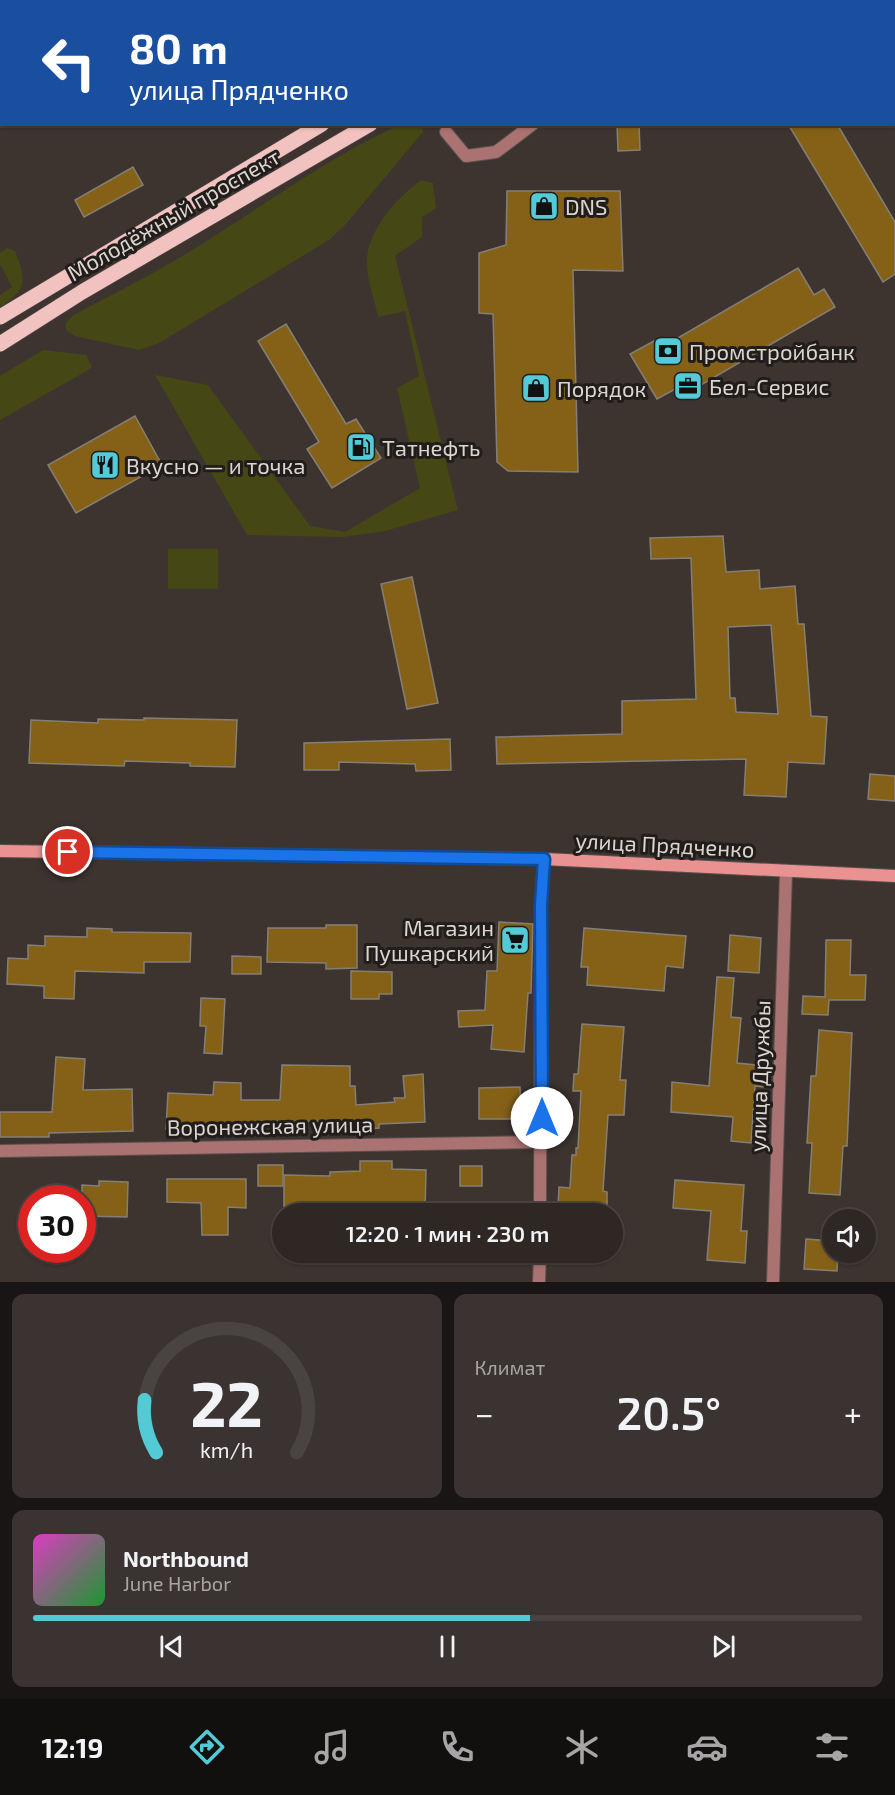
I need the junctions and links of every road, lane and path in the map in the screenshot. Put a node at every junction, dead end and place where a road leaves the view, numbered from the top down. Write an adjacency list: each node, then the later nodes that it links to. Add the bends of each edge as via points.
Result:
1 (319, 126): 5 (main road, Молодёжный проспект)
2 (367, 126): 6 (main road, Молодёжный проспект)
3 (530, 126): 4 (street, via 496,152 466,156)
4 (446, 132)
5 (0, 317)
6 (0, 344)
7 (0, 851): 8 (main road, улица Прядченко)
8 (544, 859): 9 (main road, улица Прядченко); 11 (street)
9 (786, 872): 10 (main road, улица Прядченко); 16 (street, улица Дружбы)
10 (895, 876)
11 (542, 1142): 12 (street, Воронежская улица); 13 (street)
12 (0, 1151)
13 (540, 1203)
14 (540, 1263): 15 (street)
15 (539, 1282)
16 (773, 1282)

